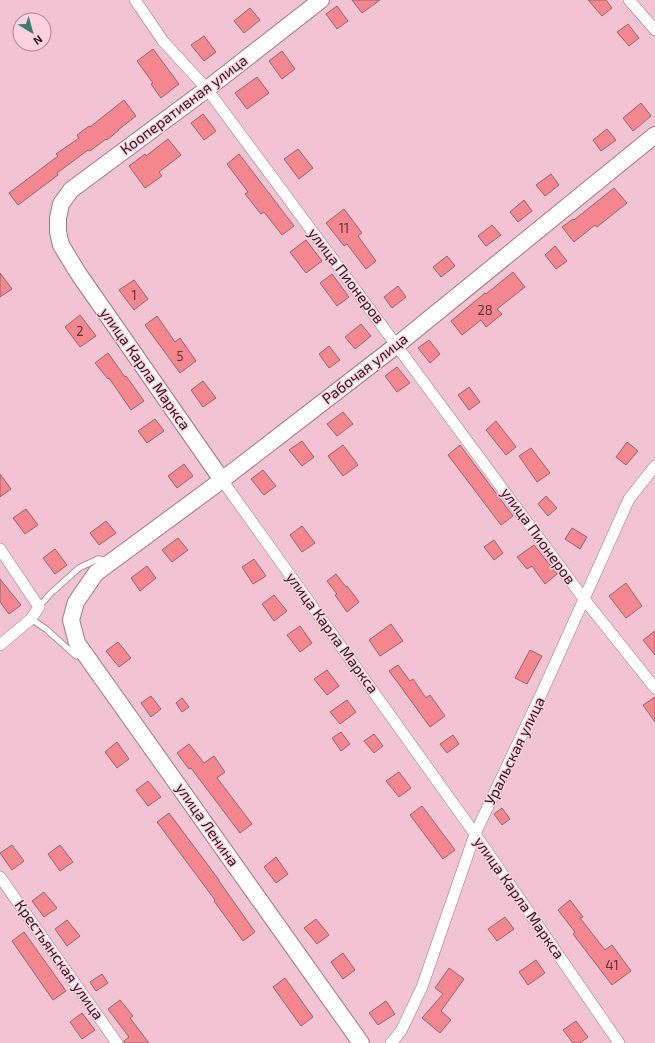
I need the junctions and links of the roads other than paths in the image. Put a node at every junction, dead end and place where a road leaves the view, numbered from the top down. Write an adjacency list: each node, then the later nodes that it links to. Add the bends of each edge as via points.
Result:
1 (135, 0): 5 (street, улица Пионеров, via 163,41)
2 (321, 0): 5 (main road, Кооперативная улица)
3 (629, 0): 4 (street)
4 (655, 30)
5 (207, 89): 7 (main road, Кооперативная улица, via 71,190 62,204); 8 (street, улица Пионеров)
6 (655, 135): 8 (main road, Рабочая улица)
7 (58, 218): 10 (main road, улица Карла Маркса, via 61,245 78,273)
8 (397, 344): 10 (main road, Рабочая улица); 13 (street, улица Пионеров)
9 (655, 466): 13 (street, Уральская улица, via 628,499)
10 (222, 480): 12 (main road, Рабочая улица); 20 (street, улица Карла Маркса)
11 (0, 549): 15 (street)
12 (113, 560): 14 (main road, Рабочая улица, via 96,573); 15 (lane, via 98,559 79,568)
13 (584, 599): 19 (street, улица Пионеров); 20 (street, Уральская улица)
14 (76, 602): 18 (main road, улица Ленина, via 71,620 77,642)
15 (39, 607): 16 (street)
16 (31, 619): 17 (street); 18 (lane, via 76,656)
17 (0, 644)
18 (83, 652): 23 (main road, улица Ленина)
19 (655, 688)
20 (475, 834): 24 (street, Уральская улица, via 422,987 401,1031); 25 (street, улица Карла Маркса)
21 (0, 877): 22 (street, Крестьянская улица)
22 (117, 1043)
23 (361, 1043)
24 (391, 1043)
25 (619, 1043)

